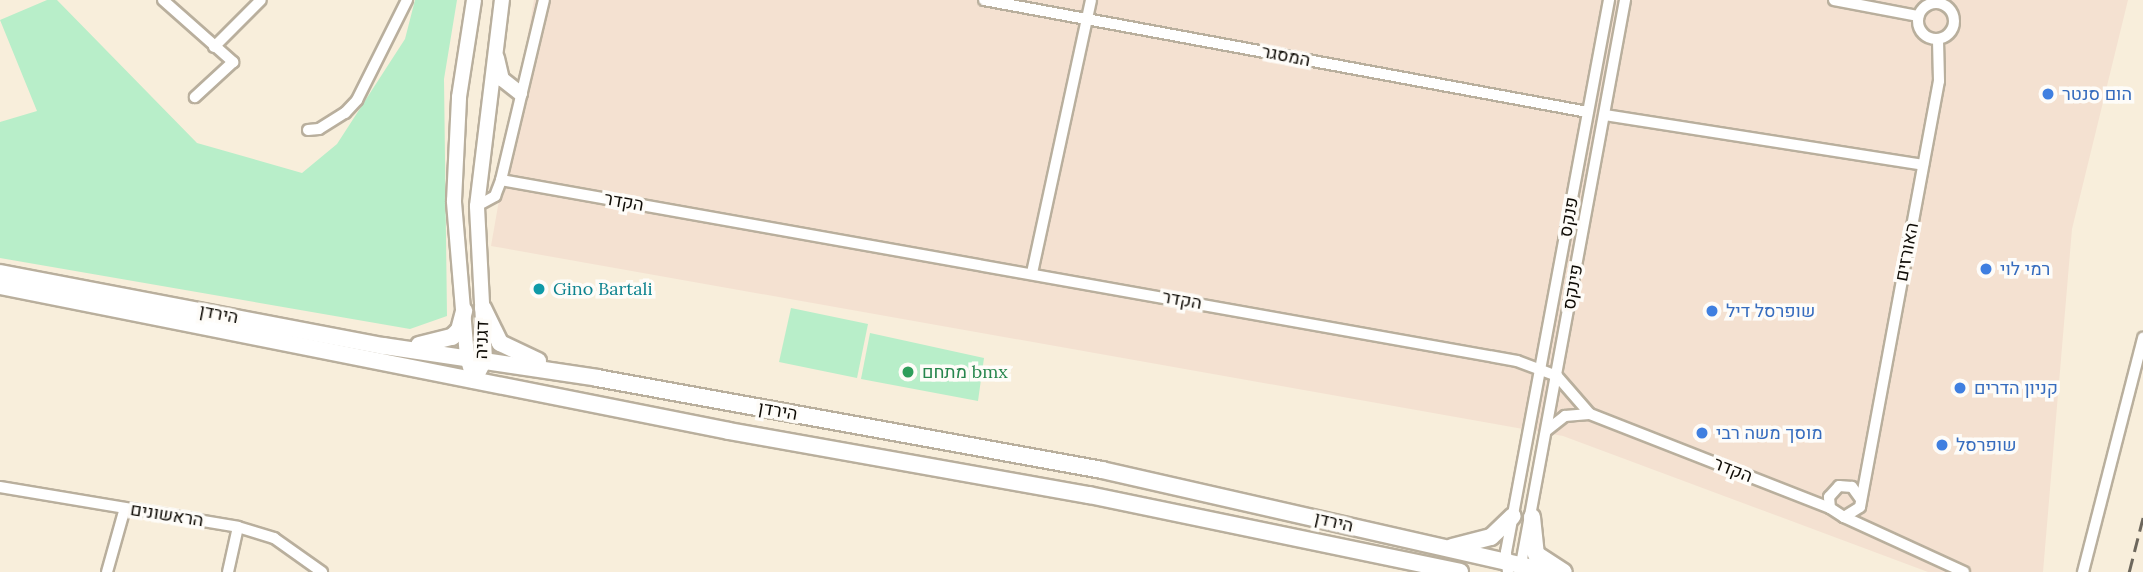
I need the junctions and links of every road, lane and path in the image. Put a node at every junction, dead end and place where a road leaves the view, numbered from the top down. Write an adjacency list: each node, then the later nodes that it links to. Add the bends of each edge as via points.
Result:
1 (163, 0): 17 (street)
2 (261, 0): 17 (street)
3 (407, 0): 22 (street, via 357,100 319,129)
4 (474, 0): 30 (main road, דגניה, via 455,143 454,201)
5 (502, 0): 16 (main road, דגניה)
6 (544, 0): 18 (street)
7 (984, 0): 14 (street, המסגר)
8 (1091, 0): 14 (street)
9 (1609, 0): 20 (street, פנקס)
10 (1625, 0): 21 (street, פינקס)
11 (1834, 0): 13 (street)
12 (1947, 3): 13 (street, via 1929,4); 15 (street, via 1954,22 1949,34)
13 (1918, 16): 15 (street, via 1921,33)
14 (1084, 18): 20 (street, המסגר); 27 (street)
15 (1938, 40): 23 (street, האורזים, via 1942,65)
16 (496, 44): 18 (main road, via 502,79); 25 (main road, דגניה)
17 (214, 47): 19 (street, via 233,62)
18 (520, 93): 24 (street)
19 (195, 97)
20 (1588, 112): 35 (street, פנקס)
21 (1605, 115): 23 (street); 36 (street, פינקס)
22 (308, 130)
23 (1923, 166): 41 (street, האורזים)
24 (501, 180): 25 (street, via 495,196); 27 (street, הקדר)
25 (477, 205): 29 (main road, דגניה)
26 (0, 273): 32 (highway, הירדן)
27 (1032, 273): 35 (street, הקדר)
28 (0, 286): 38 (highway, הירדן)
29 (483, 308): 34 (main road, דגניה); 37 (highway, via 491,331 513,353)
30 (464, 311): 32 (highway, via 452,337); 33 (main road, דגניה)
31 (2143, 338): 61 (street)
32 (400, 348): 33 (highway, הירדן)
33 (467, 356): 34 (highway, הירדן); 38 (main road, דגניה)
34 (485, 360): 37 (highway, הירדן); 38 (main road, דגניה)
35 (1541, 369): 36 (street, הקדר); 47 (street, פנקס)
36 (1557, 376): 39 (street, הקדר); 40 (street, פינקס)
37 (597, 378): 52 (highway, הירדן, via 1102,470)
38 (474, 381): 57 (highway, הירדן, via 1089,495)
39 (1590, 414): 40 (street, via 1565,416); 46 (street, הקדר)
40 (1548, 430): 48 (street, פינקס)
41 (1866, 464): 42 (street, האורזים); 44 (street, האורזים)
42 (1848, 486): 44 (street); 46 (street, האורזים, via 1831,492)
43 (0, 488): 45 (street, הראשונים)
44 (1860, 502): 49 (street); 51 (street)
45 (125, 508): 50 (street, הראשונים); 54 (street)
46 (1830, 508): 49 (street, הקדר)
47 (1513, 516): 52 (highway, via 1491,537 1468,547); 53 (street)
48 (1532, 517): 53 (street, פינקס); 59 (highway, via 1536,554)
49 (1844, 517): 51 (street)
50 (238, 527): 55 (street); 56 (street, הראשונים, via 274,538)
51 (1873, 532): 60 (street)
52 (1441, 548): 53 (highway, הירדן)
53 (1513, 568): 58 (highway, הירדן)
54 (107, 572)
55 (228, 572)
56 (322, 572)
57 (1460, 572)
58 (1551, 572)
59 (1564, 572)
60 (1964, 572)
61 (2083, 572)

